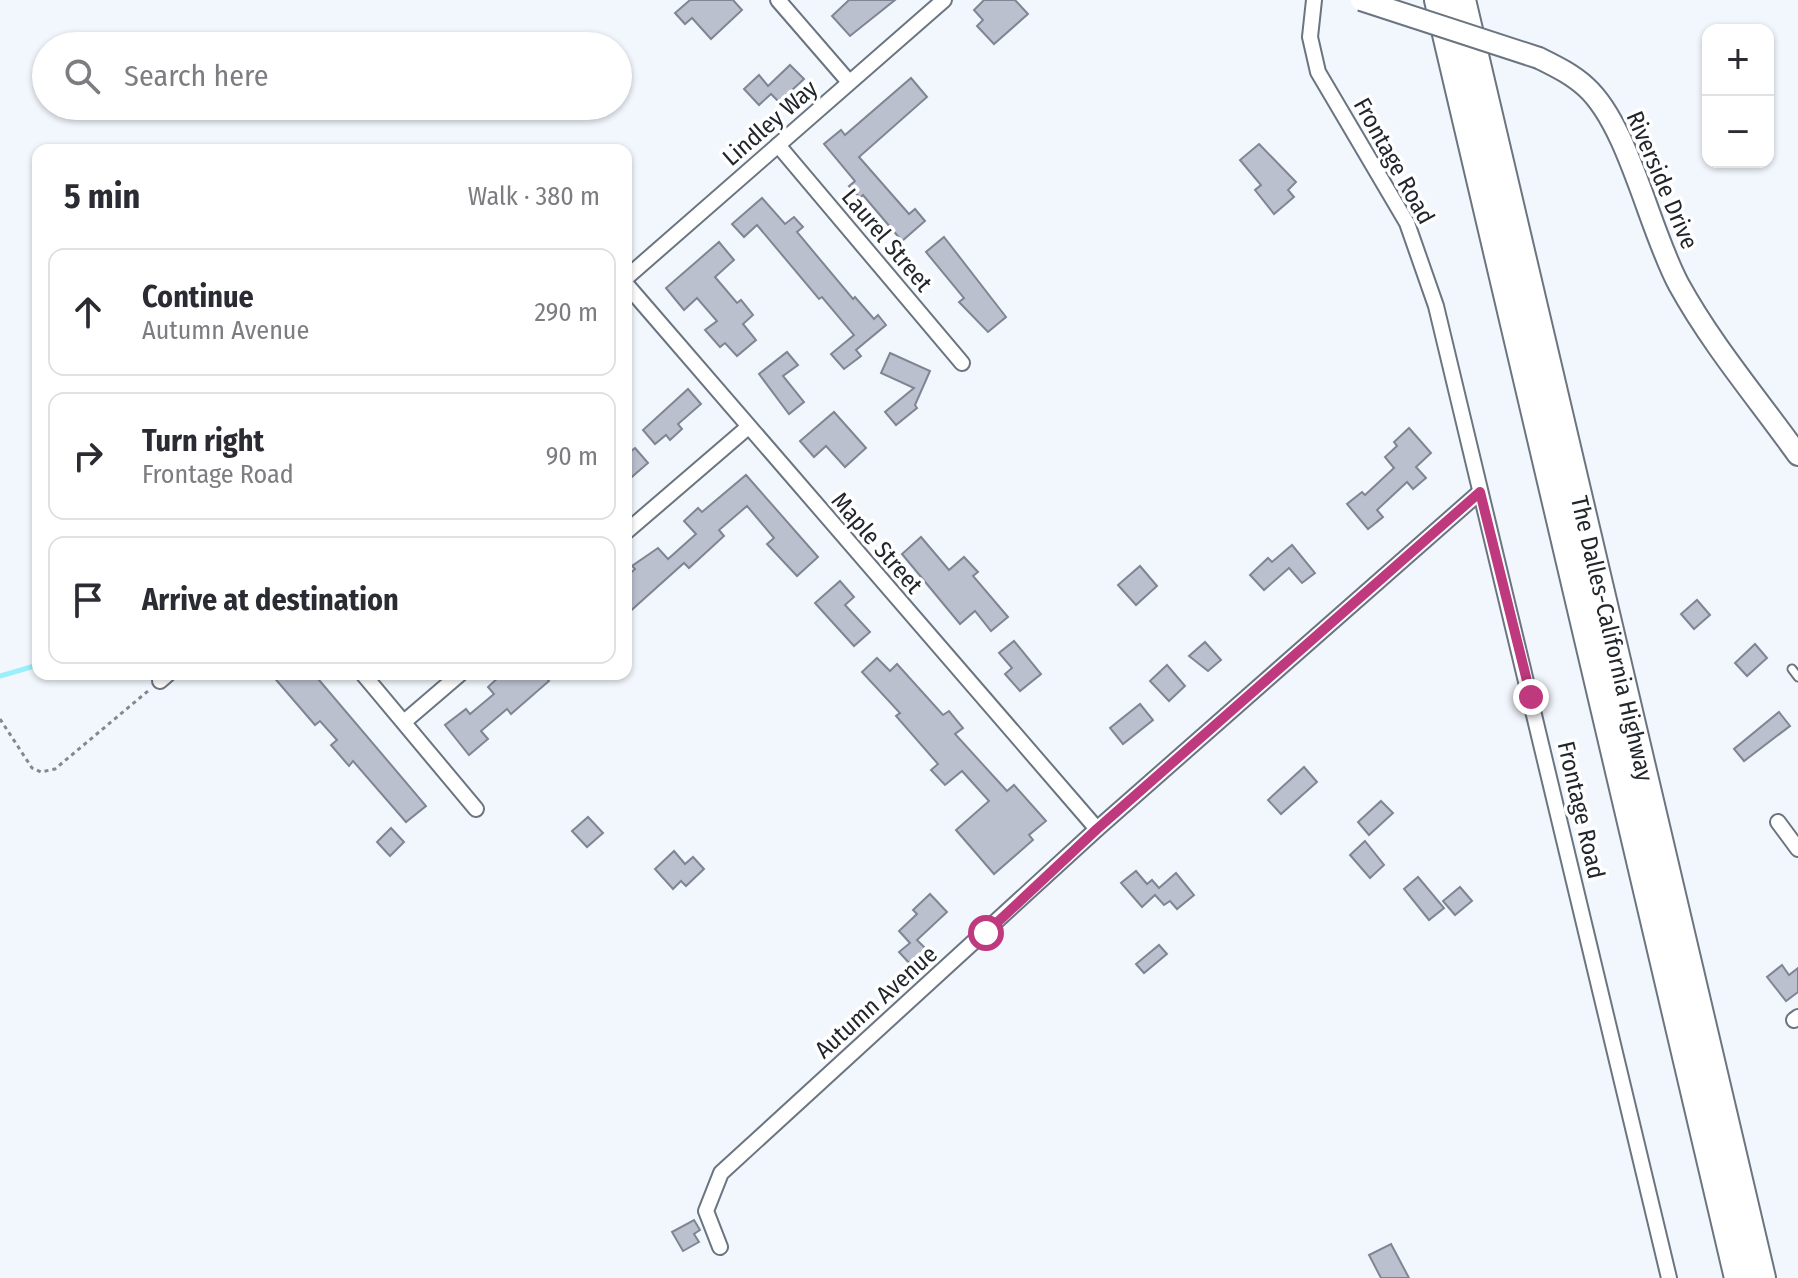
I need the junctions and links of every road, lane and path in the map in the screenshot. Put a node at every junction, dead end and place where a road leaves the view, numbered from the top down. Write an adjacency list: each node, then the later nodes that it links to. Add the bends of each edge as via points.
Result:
1 (778, 0): 7 (street)
2 (944, 0): 7 (street, Lindley Way)
3 (1314, 0): 14 (street, Frontage Road, via 1310,37 1315,63 1417,250 1436,306)
4 (1361, 0): 13 (street, Riverside Drive, bridge, via 1539,58 1587,88 1619,139 1681,288)
5 (1438, 0): 29 (highway, The Dalles-California Highway)
6 (1462, 0): 30 (highway, The Dalles-California Highway)
7 (849, 82): 8 (street, Lindley Way)
8 (778, 145): 9 (street, Lindley Way); 11 (street, Laurel Street)
9 (632, 276)
10 (632, 288): 12 (street, Maple Street)
11 (962, 363)
12 (747, 428): 15 (street); 25 (street, Maple Street)
13 (1798, 455)
14 (1480, 492): 25 (street, Autumn Avenue); 28 (street, Frontage Road)
15 (632, 527)
16 (1792, 669): 17 (lane)
17 (1798, 677)
18 (162, 680): 21 (path, via 55,769 32,768)
19 (368, 680): 22 (street)
20 (453, 680): 22 (street)
21 (0, 719)
22 (404, 722): 23 (street)
23 (476, 809)
24 (1778, 822): 26 (street)
25 (1097, 829): 27 (street, Autumn Avenue, via 721,1173 706,1211)
26 (1798, 849)
27 (720, 1247)
28 (1669, 1278)
29 (1738, 1278)
30 (1762, 1278)

